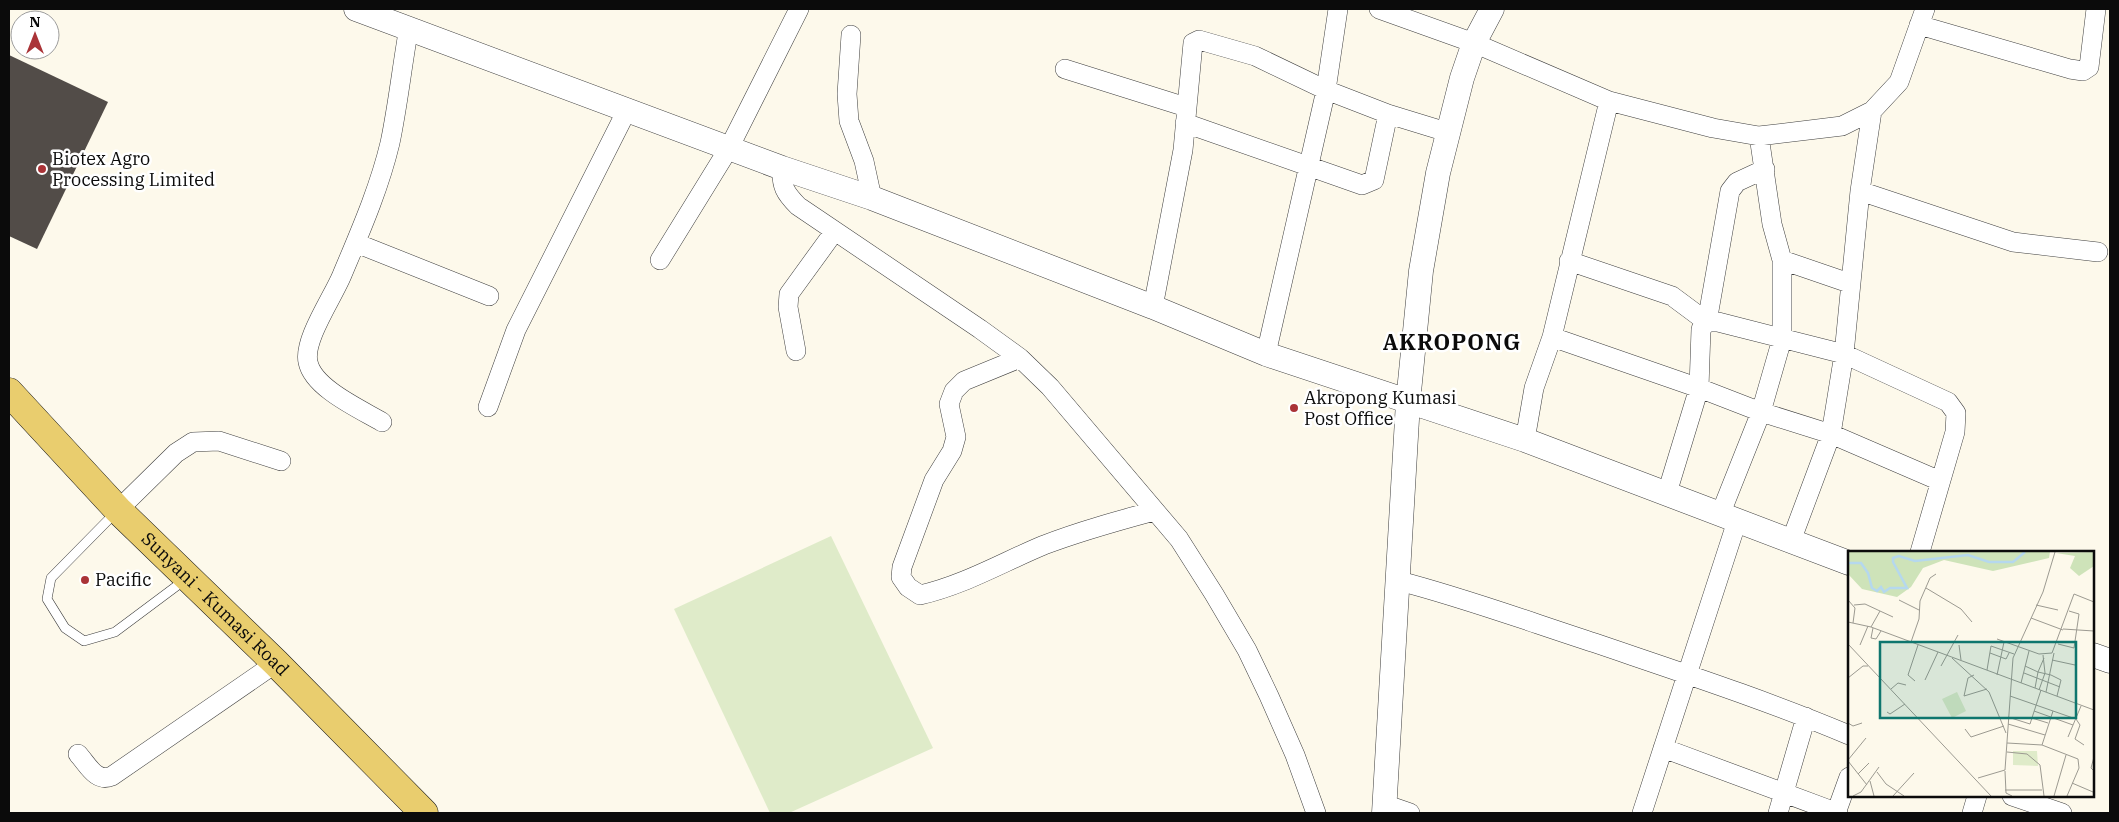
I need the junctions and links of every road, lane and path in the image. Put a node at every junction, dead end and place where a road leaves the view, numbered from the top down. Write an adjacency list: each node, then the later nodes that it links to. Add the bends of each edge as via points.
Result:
1 (356, 9): 8 (street)
2 (799, 9): 20 (street)
3 (1338, 9): 12 (street)
4 (1379, 9): 10 (street)
5 (1492, 9): 10 (street)
6 (2096, 9): 7 (street, via 2090,67 2083,71)
7 (1922, 17): 15 (street, via 1899,82)
8 (409, 27): 14 (street); 27 (street, via 390,143)
9 (851, 35): 25 (street, via 847,94 849,121 864,161)
10 (1474, 43): 13 (street); 18 (street, via 1462,78)
11 (1065, 69): 17 (street)
12 (1326, 90): 16 (street); 17 (street, via 1255,56 1199,40 1193,43); 21 (street)
13 (1609, 101): 19 (street, via 1713,128); 31 (street)
14 (627, 110): 20 (street); 45 (street, via 516,330)
15 (1872, 112): 19 (street, via 1842,126); 24 (street)
16 (1388, 114): 18 (street); 21 (street, via 1374,180 1369,184 1362,185)
17 (1186, 115): 21 (street); 34 (street, via 1183,150)
18 (1450, 133): 44 (street, via 1438,173 1421,271)
19 (1759, 136): 23 (street)
20 (729, 148): 22 (street); 29 (street)
21 (1309, 166): 39 (street)
22 (782, 168): 25 (street); 26 (street, via 781,183 785,193)
23 (1764, 169): 30 (street, via 1772,224); 35 (street, via 1737,182 1730,191)
24 (1860, 191): 28 (street, via 2013,242); 32 (street)
25 (872, 198): 34 (street)
26 (834, 232): 38 (street, via 789,294 788,307); 41 (street, via 951,308)
27 (356, 243): 33 (street); 47 (street, via 310,340 307,359 314,376 324,386)
28 (2098, 252)
29 (660, 260)
30 (1782, 260): 32 (street); 37 (street)
31 (1569, 261): 35 (street, via 1672,296); 36 (street)
32 (1849, 283): 40 (street)
33 (489, 296)
34 (1153, 307): 39 (street)
35 (1707, 322): 37 (street); 42 (street, via 1701,329)
36 (1552, 337): 42 (street); 49 (street, via 1534,388)
37 (1782, 339): 40 (street); 46 (street)
38 (796, 351)
39 (1266, 354): 44 (street)
40 (1844, 354): 48 (street); 51 (street, via 1948,402 1956,413 1955,432)
41 (1020, 358): 54 (street, via 1050,387); 54 (street, via 964,381 954,391 949,404 956,437 952,452 934,480 902,567 901,577 908,587 920,595 934,592 993,570 1043,546)
42 (1698, 388): 46 (street); 52 (street)
43 (9, 392): 53 (main road, Sunyani - Kumasi Road)
44 (1408, 402): 49 (street); 60 (street)
45 (488, 407)
46 (1761, 412): 48 (street); 55 (street)
47 (382, 422)
48 (1831, 434): 51 (street); 56 (street)
49 (1525, 440): 52 (street)
50 (281, 461): 53 (street, via 219,441 193,442 176,453)
51 (1940, 481): 57 (street)
52 (1667, 493): 55 (street)
53 (118, 510): 59 (main road, Sunyani - Kumasi Road); 59 (lane, via 51,578 47,599 64,628 84,641 115,632)
54 (1154, 511): 75 (street, via 1179,540 1247,650 1295,754)
55 (1728, 518): 56 (street); 64 (street)
56 (1791, 541): 58 (street)
57 (1920, 551)
58 (1848, 563)
59 (187, 578): 63 (main road, Sunyani - Kumasi Road)
60 (1399, 581): 64 (street); 73 (street)
61 (2094, 655): 62 (street)
62 (2110, 661)
63 (276, 663): 68 (street, via 106,779 97,776); 74 (main road, Sunyani - Kumasi Road)
64 (1686, 674): 65 (street); 67 (street)
65 (1806, 717): 66 (street); 70 (street)
66 (1848, 735)
67 (1663, 748): 70 (street); 77 (street)
68 (78, 754)
69 (1848, 780): 79 (street)
70 (1785, 794): 78 (street); 79 (street)
71 (1977, 797): 80 (street)
72 (2015, 797): 81 (street)
73 (1384, 809): 76 (street)
74 (424, 813)
75 (1316, 813)
76 (1410, 813)
77 (1642, 813)
78 (1778, 813)
79 (1837, 813)
80 (1972, 813)
81 (2062, 813)

